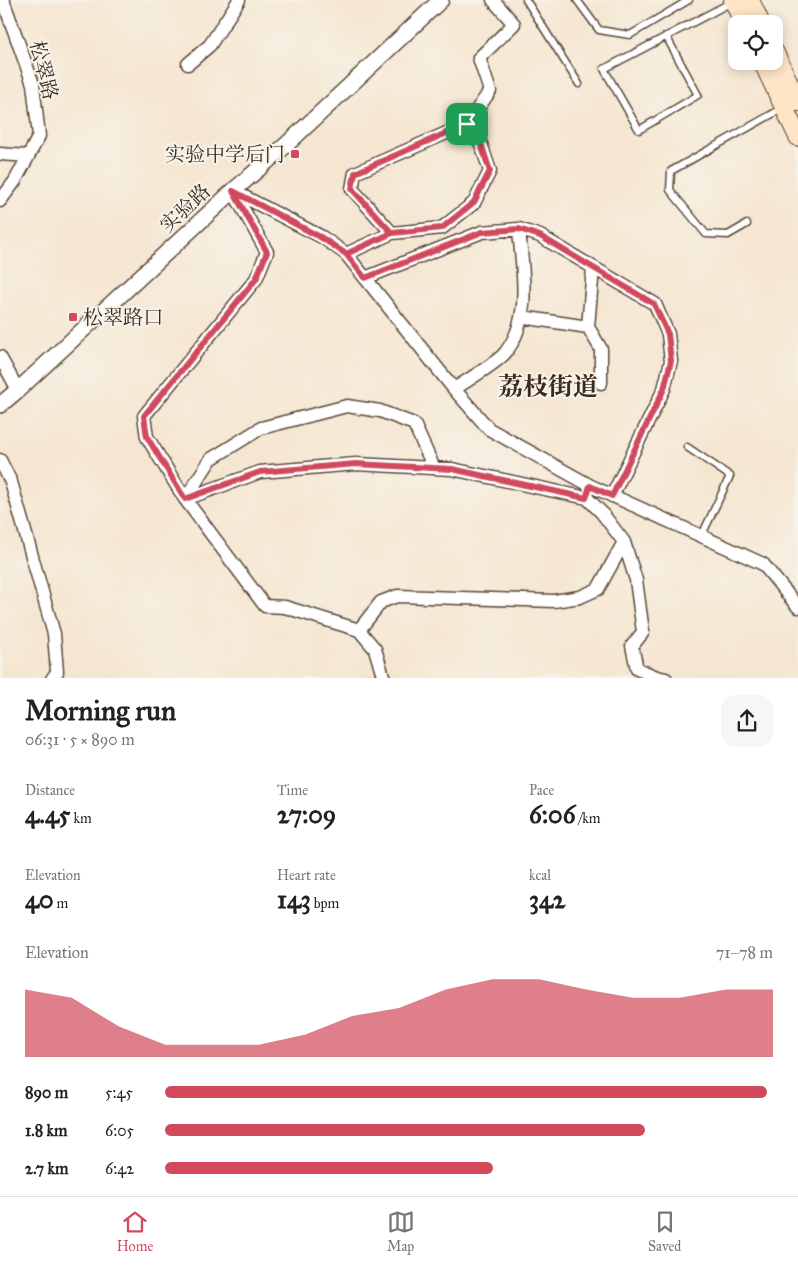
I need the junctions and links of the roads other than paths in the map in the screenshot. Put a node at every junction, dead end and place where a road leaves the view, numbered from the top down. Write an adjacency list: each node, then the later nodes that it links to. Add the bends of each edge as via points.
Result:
1 (4, 0): 20 (street, 松翠路, via 33,84 39,136)
2 (239, 0): 12 (street, via 210,45)
3 (441, 0): 21 (street, 实验路)
4 (494, 0): 17 (street, via 514,24 480,58 490,91)
5 (526, 0): 15 (lane)
6 (577, 0): 7 (lane, via 599,30 630,35)
7 (689, 0)
8 (738, 0): 9 (main road); 10 (main road); 11 (lane)
9 (742, 15)
10 (752, 15)
11 (666, 36): 11 (lane, via 604,69 639,130 698,95)
12 (188, 64)
13 (769, 70): 16 (main road)
14 (781, 70): 16 (main road)
15 (579, 84)
16 (793, 103): 18 (main road); 23 (lane, via 671,171 670,190 706,234 728,235)
17 (467, 124): 25 (street, via 481,144 490,171 474,202 442,228); 25 (street, via 355,173 352,189)
18 (798, 137)
19 (0, 154): 20 (street)
20 (28, 156): 22 (street, 松翠路)
21 (233, 191): 26 (street); 34 (street, 实验路); 41 (street, via 267,252 256,279 144,416 147,437)
22 (0, 201)
23 (747, 224)
24 (519, 229): 27 (street, via 540,236); 28 (street, via 482,232); 29 (street)
25 (392, 233): 26 (street)
26 (346, 254): 28 (street)
27 (593, 268): 30 (street); 40 (street, via 654,304 668,334 671,361 664,389)
28 (365, 278): 33 (street)
29 (522, 317): 30 (street); 33 (street, via 517,333 504,354)
30 (588, 327): 32 (street, via 601,349)
31 (0, 357): 34 (street)
32 (601, 383)
33 (454, 389): 39 (street, via 489,429)
34 (18, 390): 35 (street, 实验路)
35 (0, 405)
36 (687, 447): 42 (lane, via 730,476)
37 (0, 460): 46 (street, via 11,482 54,634)
38 (434, 468): 39 (street); 41 (street, via 356,464 260,472); 41 (street, via 414,424 380,411 348,406 261,428 211,459)
39 (588, 492): 40 (street); 43 (street)
40 (612, 496): 42 (street)
41 (185, 499): 45 (street, via 265,606 285,607)
42 (701, 537): 44 (street, via 763,564)
43 (624, 542): 45 (street, via 598,589 580,597 554,601 397,596 381,602); 48 (street, via 636,580 642,632 632,646 637,669)
44 (798, 607)
45 (359, 630): 47 (street, via 375,649)
46 (59, 676)
47 (384, 678)
48 (666, 678)

